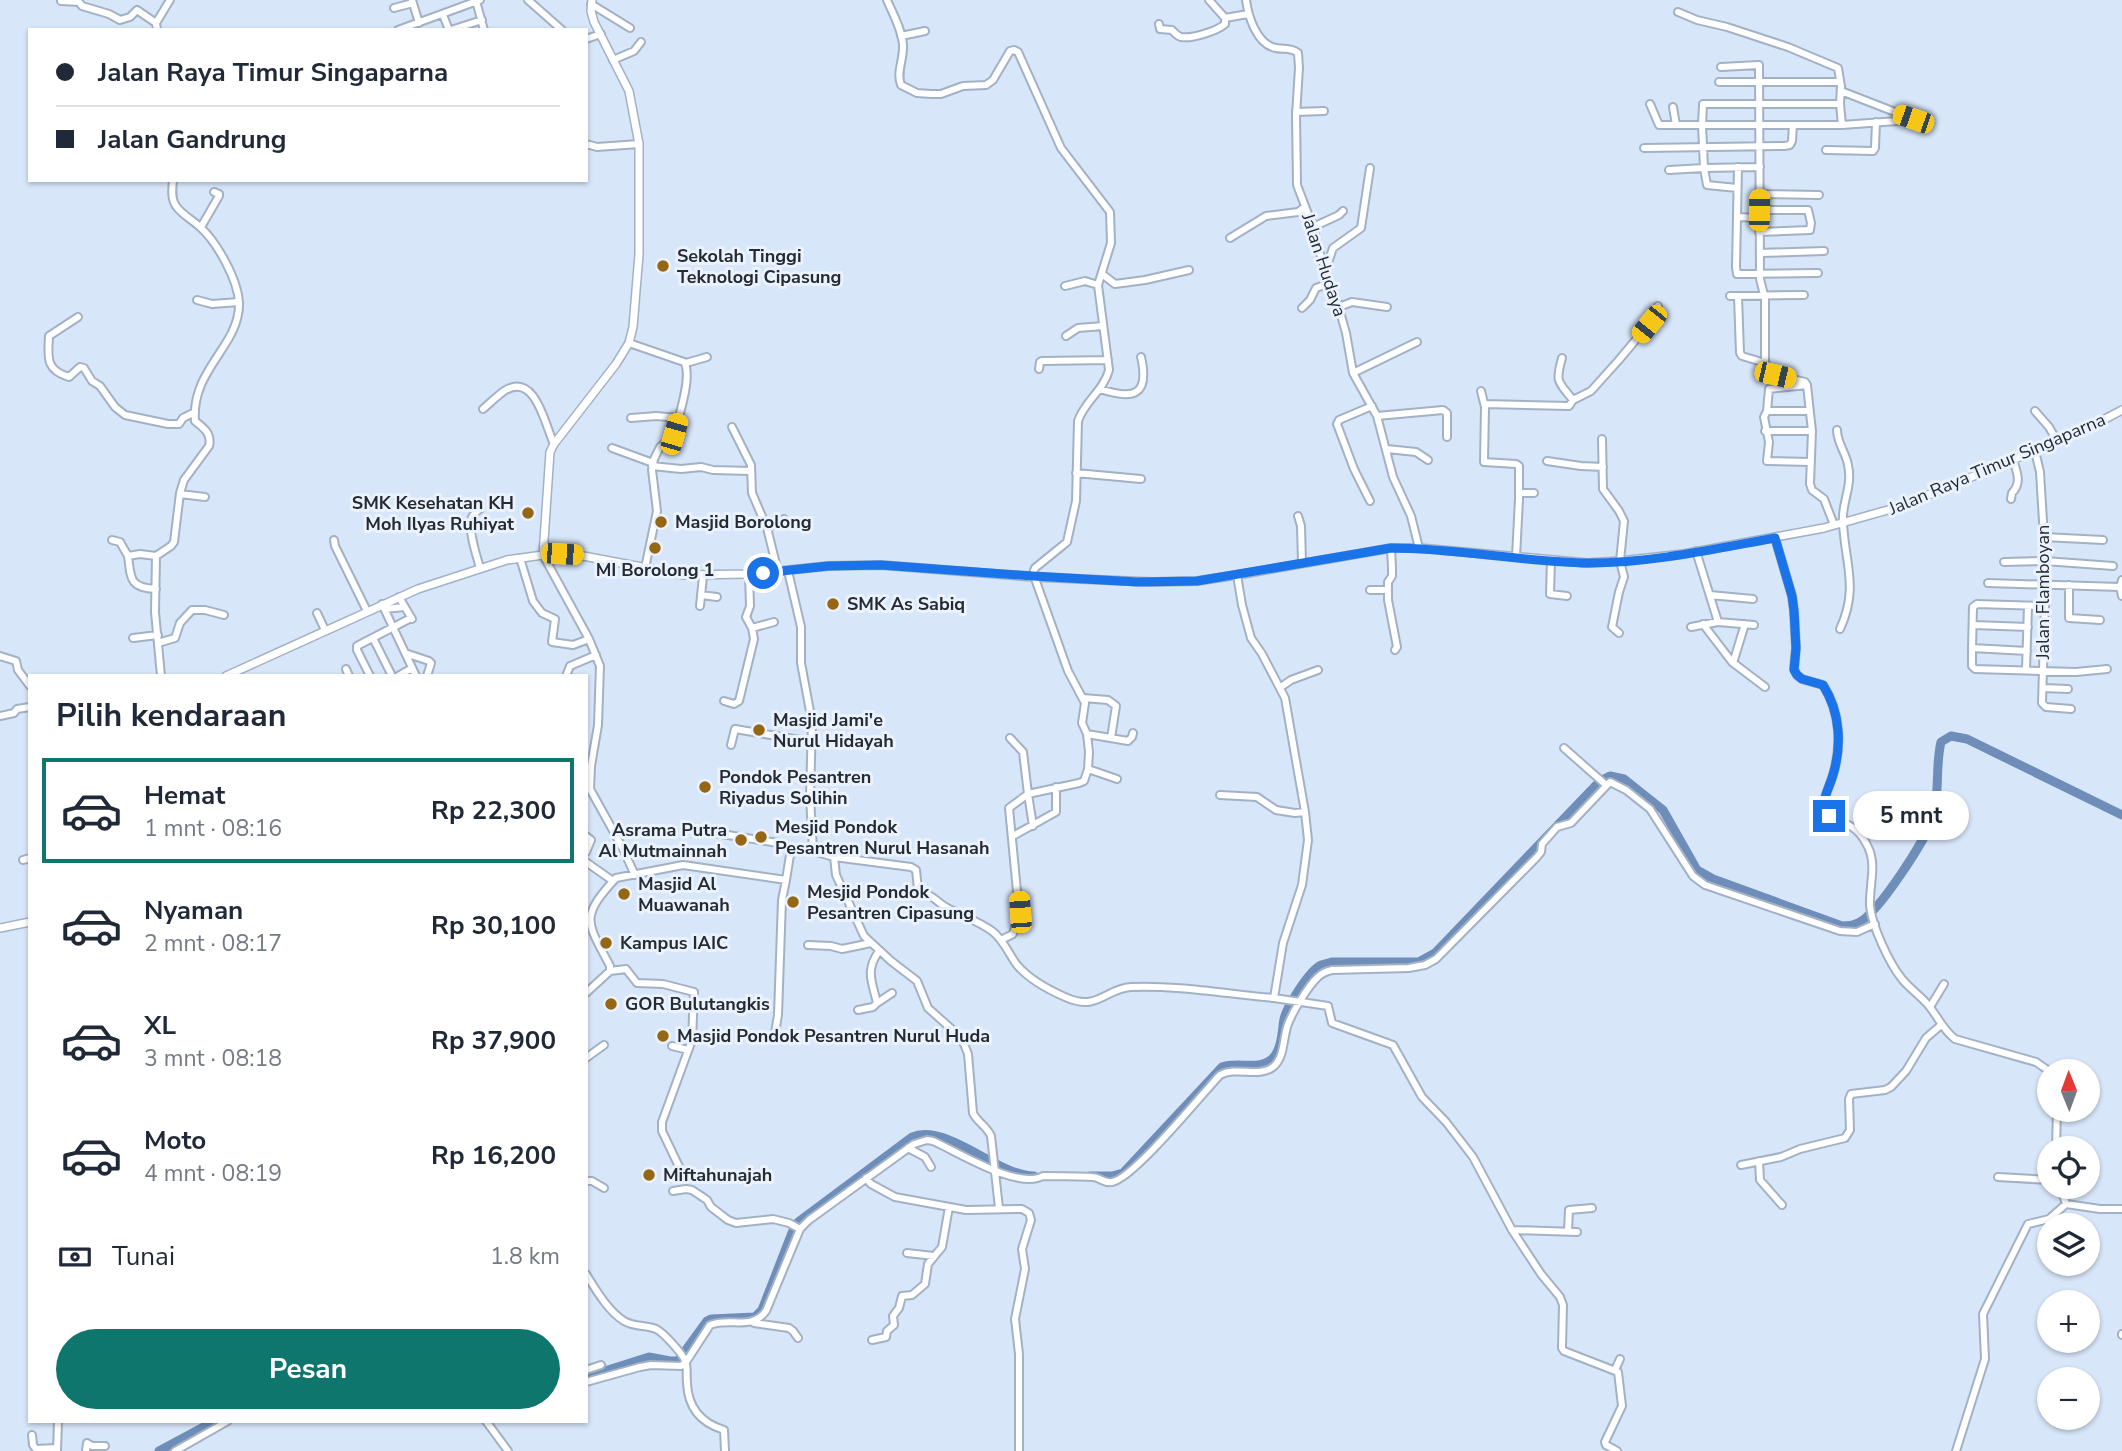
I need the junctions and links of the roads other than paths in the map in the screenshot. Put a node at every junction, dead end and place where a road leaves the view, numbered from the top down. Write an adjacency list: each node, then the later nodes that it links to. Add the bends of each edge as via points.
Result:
1 (170, 0): 19 (street)
2 (528, 0): 24 (street)
3 (887, 0): 28 (street)
4 (1209, 0): 15 (street)
5 (1246, 0): 13 (street, Jalan Hudaya)
6 (61, 1): 19 (street, via 79,2 120,20 137,10)
7 (412, 1): 11 (street); 17 (street)
8 (478, 1): 10 (street); 16 (street)
9 (592, 2): 25 (street); 27 (main road, via 592,18)
10 (462, 3): 14 (street)
11 (394, 8)
12 (1678, 12): 34 (street, via 1836,66)
13 (1248, 14): 15 (street); 42 (street, Jalan Hudaya, via 1265,44 1298,53)
14 (443, 15): 17 (street); 21 (street)
15 (1225, 18): 18 (street, via 1222,28 1182,37 1160,29)
16 (482, 20): 22 (street); 23 (street)
17 (419, 23): 20 (street)
18 (1159, 24)
19 (157, 26)
20 (404, 28)
21 (449, 28)
22 (456, 28)
23 (484, 28)
24 (560, 28)
25 (630, 28)
26 (925, 31): 28 (street)
27 (601, 34): 29 (street); 31 (main road)
28 (901, 36): 80 (street, via 899,81 917,93 941,94 963,86 986,85 1010,51 1018,52 1061,148 1110,212 1111,243)
29 (588, 38)
30 (641, 42): 31 (street, via 634,51)
31 (613, 60): 49 (main road, via 631,96)
32 (1721, 67): 35 (street, via 1759,65)
33 (1719, 82): 35 (street)
34 (1839, 82): 35 (street); 36 (street)
35 (1759, 83): 37 (street)
36 (1841, 91): 39 (street); 43 (street, via 1913,119)
37 (1760, 103): 39 (street); 45 (street, via 1703,104); 46 (street)
38 (1650, 104): 44 (street, via 1657,124)
39 (1840, 104): 48 (street)
40 (1673, 107): 44 (street)
41 (1324, 111): 42 (street)
42 (1296, 112): 65 (street, Jalan Hudaya, via 1295,176)
43 (1877, 122): 48 (street); 54 (street, via 1873,151)
44 (1676, 125): 45 (street)
45 (1702, 125): 46 (street); 51 (street)
46 (1760, 125): 47 (street); 52 (street)
47 (1793, 125): 48 (street); 52 (street, via 1790,145)
48 (1842, 125)
49 (639, 144): 50 (street); 98 (main road, via 639,254)
50 (588, 145)
51 (1704, 146): 52 (street); 53 (street); 58 (street)
52 (1761, 146): 56 (street)
53 (1644, 148)
54 (1826, 150)
55 (1738, 167): 56 (street); 58 (street); 61 (street)
56 (1760, 167): 63 (street)
57 (1370, 168): 77 (street, via 1361,228 1333,248)
58 (1704, 168): 59 (street); 61 (street, via 1707,185)
59 (1669, 170)
60 (173, 182): 70 (street, via 175,205)
61 (1737, 188): 68 (street)
62 (214, 192): 70 (street, via 219,196)
63 (1759, 194): 64 (street); 66 (street)
64 (1818, 195)
65 (1305, 206): 71 (street, Jalan Hudaya); 73 (street, via 1298,212 1266,216)
66 (1759, 210): 69 (street); 72 (street, via 1808,210 1811,223 1810,230)
67 (1343, 211): 71 (street)
68 (1737, 217): 69 (street); 78 (street, via 1736,272)
69 (1759, 218): 72 (street)
70 (201, 227): 89 (street, via 229,271)
71 (1313, 227): 77 (street, Jalan Hudaya)
72 (1759, 232): 75 (street)
73 (1230, 238)
74 (1824, 251): 75 (street)
75 (1760, 253): 78 (street)
76 (1189, 270): 80 (street, via 1115,284)
77 (1325, 271): 81 (street, Jalan Hudaya)
78 (1760, 273): 79 (street); 87 (street)
79 (1818, 273)
80 (1102, 274): 82 (street)
81 (1330, 283): 91 (street, Jalan Hudaya); 93 (street, via 1315,288)
82 (1098, 285): 83 (street, via 1085,281); 95 (street)
83 (1065, 286)
84 (1804, 295): 87 (street)
85 (1730, 296): 86 (street)
86 (1738, 296): 87 (street); 104 (street, via 1740,353)
87 (1764, 296): 104 (street)
88 (197, 300): 89 (street)
89 (239, 302): 118 (street, via 229,337 200,384)
90 (1657, 306): 110 (street, via 1649,324 1618,361 1591,391)
91 (1339, 307): 92 (street, via 1352,302); 106 (street, Jalan Hudaya)
92 (1387, 307)
93 (1302, 308)
94 (78, 317): 118 (street, via 49,336 49,364 58,372 69,377 85,368 125,415 178,424)
95 (1103, 326): 96 (street, via 1078,328); 102 (street)
96 (1066, 336)
97 (1418, 342): 106 (street)
98 (629, 343): 103 (street); 129 (main road)
99 (707, 357): 103 (street)
100 (1141, 357): 108 (street, via 1145,378 1136,392 1119,395)
101 (1562, 358): 110 (street, via 1559,384)
102 (1108, 360): 105 (street, via 1042,361); 108 (street, via 1109,370)
103 (686, 363): 121 (street)
104 (1765, 363): 107 (street, via 1771,373)
105 (1039, 369)
106 (1353, 373): 112 (street, Jalan Hudaya)
107 (1807, 385): 115 (street, via 1769,389); 116 (street)
108 (1100, 389): 140 (street, via 1080,414)
109 (1481, 391): 111 (street)
110 (1573, 400): 111 (street, via 1569,407)
111 (1485, 404): 144 (street, via 1484,462 1518,465)
112 (1372, 406): 119 (street, Jalan Hudaya); 147 (street, via 1337,424)
113 (483, 409): 129 (street, via 505,390 526,389 536,398)
114 (2122, 410): 128 (main road, Jalan Raya Timur Singaparna)
115 (1767, 411): 116 (street); 124 (street)
116 (1810, 411): 125 (street)
117 (2035, 411): 128 (street)
118 (195, 412): 143 (street, via 195,421 210,441)
119 (1377, 416): 126 (street, via 1443,410 1447,413); 131 (street, Jalan Hudaya)
120 (631, 418): 121 (street)
121 (679, 418): 137 (street, via 673,437 660,447)
122 (732, 427): 139 (street)
123 (1837, 430): 151 (street, via 1850,480)
124 (1765, 431): 125 (street); 136 (street, via 1767,461)
125 (1812, 431): 136 (street)
126 (1447, 437)
127 (1602, 439): 138 (street)
128 (2057, 441): 132 (main road, Jalan Raya Timur Singaparna)
129 (554, 444): 162 (main road, via 549,456)
130 (612, 448): 137 (street)
131 (1387, 449): 133 (street, via 1411,451); 159 (street, Jalan Hudaya, via 1393,477 1412,516)
132 (2035, 451): 134 (main road, Jalan Raya Timur Singaparna); 153 (street, Jalan Flamboyan)
133 (1428, 460)
134 (2014, 460): 146 (street, via 2019,484); 151 (main road, Jalan Raya Timur Singaparna, via 1902,506)
135 (1547, 461): 138 (street)
136 (1811, 462): 151 (street, via 1812,490 1824,499)
137 (653, 465): 139 (street); 173 (street, via 657,511)
138 (1603, 467): 167 (street, via 1603,489 1625,521)
139 (751, 471): 152 (street, via 752,492)
140 (1076, 473): 141 (street); 179 (street, via 1076,501 1067,542 1035,568)
141 (1141, 479)
142 (1534, 493): 144 (street)
143 (180, 494): 145 (street); 161 (street, via 174,542)
144 (1519, 494): 164 (street)
145 (205, 497)
146 (2011, 499)
147 (1370, 501)
148 (480, 509): 172 (street, via 471,522)
149 (1298, 516): 170 (street)
150 (784, 519): 152 (street)
151 (1838, 524): 154 (main road, Jalan Raya Timur Singaparna); 213 (street, via 1850,565 1850,596)
152 (767, 528): 175 (street)
153 (2044, 537): 157 (street); 168 (street, Jalan Flamboyan)
154 (1775, 538): 160 (main road, Jalan Raya Timur Singaparna); 281 (street, via 1792,596 1794,670 1802,679 1823,685 1838,724 1837,755 1824,811 1852,825 1869,848)
155 (112, 540): 163 (street, via 120,542)
156 (334, 540): 199 (street)
157 (2103, 540)
158 (1391, 548): 159 (main road, Jalan Raya Timur Singaparna); 170 (main road, Jalan Raya Timur Singaparna); 186 (street)
159 (1416, 548): 164 (main road, Jalan Raya Timur Singaparna)
160 (1696, 551): 167 (main road, Jalan Raya Timur Singaparna); 188 (street)
161 (156, 555): 163 (street); 184 (street)
162 (543, 555): 165 (main road, Jalan Raya Timur Singaparna); 173 (main road, Jalan Raya Timur Singaparna, via 578,555); 219 (street)
163 (128, 556): 184 (street, via 128,572 134,582)
164 (1516, 557): 166 (main road, Jalan Raya Timur Singaparna)
165 (520, 558): 172 (main road, Jalan Raya Timur Singaparna); 219 (street, via 533,601 542,613 555,619 552,642 573,645)
166 (1551, 560): 167 (main road, Jalan Raya Timur Singaparna); 189 (street, via 1550,594)
167 (1620, 561): 215 (street, via 1624,577 1612,627)
168 (2045, 561): 169 (street); 171 (street); 182 (street, Jalan Flamboyan)
169 (2004, 562)
170 (1302, 563): 177 (main road, Jalan Raya Timur Singaparna)
171 (2113, 566)
172 (480, 568): 191 (main road, Jalan Raya Timur Singaparna)
173 (645, 568): 178 (main road, Jalan Raya Timur Singaparna)
174 (788, 571): 175 (main road, Jalan Raya Timur Singaparna); 179 (main road, Jalan Raya Timur Singaparna, via 881,565); 258 (street, via 801,627)
175 (778, 572): 176 (main road, Jalan Raya Timur Singaparna)
176 (749, 574): 178 (main road, Jalan Raya Timur Singaparna); 212 (street, via 746,617)
177 (1237, 575): 179 (main road, Jalan Raya Timur Singaparna, via 1152,582); 245 (street, via 1251,638)
178 (703, 576): 187 (street)
179 (1033, 576): 249 (street, via 1068,671)
180 (1988, 583): 182 (street)
181 (2121, 583): 183 (street); 190 (street)
182 (2045, 584): 183 (street); 196 (street, Jalan Flamboyan)
183 (2069, 585): 202 (street, via 2069,618)
184 (156, 589): 218 (street)
185 (1370, 590): 186 (street)
186 (1388, 590): 223 (street)
187 (701, 595): 192 (street); 194 (street)
188 (1710, 595): 193 (street); 204 (street)
189 (1567, 596)
190 (2122, 596)
191 (399, 597): 197 (main road, Jalan Raya Timur Singaparna); 198 (street)
192 (717, 597)
193 (1753, 599)
194 (700, 606)
195 (2028, 606): 196 (street); 208 (street, via 1976,604); 210 (street)
196 (2045, 606): 234 (street, Jalan Flamboyan)
197 (384, 607): 198 (street); 199 (main road, Jalan Raya Timur Singaparna); 211 (street)
198 (404, 607): 211 (street, via 411,619)
199 (367, 611): 214 (main road, Jalan Raya Timur Singaparna)
200 (317, 612): 214 (street)
201 (224, 615): 218 (street, via 192,610 180,623 175,638)
202 (2101, 620)
203 (774, 622): 212 (street)
204 (1718, 622): 205 (street); 206 (street)
205 (1703, 624): 209 (street); 220 (street)
206 (1745, 624): 207 (street); 221 (street)
207 (1754, 625)
208 (1973, 625): 210 (street); 222 (street)
209 (1691, 626)
210 (2028, 627): 224 (street)
211 (393, 628): 217 (street); 225 (street)
212 (752, 628): 250 (street, via 753,648 739,701)
213 (1840, 629)
214 (325, 630): 229 (main road, Jalan Raya Timur Singaparna)
215 (1619, 633)
216 (133, 638): 218 (street)
217 (373, 638): 238 (street, via 356,647); 239 (street)
218 (158, 639): 235 (street)
219 (589, 639): 227 (street)
220 (1720, 646): 221 (street); 228 (street)
221 (1738, 647): 228 (street)
222 (1972, 648): 224 (street); 233 (street, via 1975,668)
223 (1395, 650)
224 (2027, 650): 233 (street)
225 (405, 653): 230 (street); 242 (street, via 429,661)
226 (0, 656): 244 (street, via 16,661)
227 (596, 656): 243 (street, via 570,666); 277 (street, via 600,696 590,789)
228 (1733, 663): 246 (street)
229 (245, 667): 236 (main road, Jalan Raya Timur Singaparna); 237 (street)
230 (412, 668): 240 (street); 241 (street)
231 (2107, 669): 234 (street)
232 (1318, 670): 245 (street)
233 (2026, 670): 234 (street)
234 (2043, 671): 247 (street, Jalan Flamboyan)
235 (161, 674)
236 (230, 674)
237 (249, 674)
238 (369, 674)
239 (391, 674)
240 (402, 674)
241 (415, 674)
242 (428, 674)
243 (567, 674)
244 (28, 683)
245 (1281, 687): 267 (street)
246 (1765, 687)
247 (2043, 688): 248 (street); 252 (street, via 2043,706)
248 (2068, 689)
249 (1083, 698): 255 (street); 257 (street, via 1108,700 1116,706)
250 (724, 701)
251 (28, 707): 253 (street)
252 (2071, 709)
253 (0, 716)
254 (1133, 733): 257 (street, via 1128,741)
255 (1087, 734): 257 (street); 261 (street)
256 (1010, 738): 265 (street, via 1023,752)
257 (1111, 738)
258 (811, 742): 259 (street, via 735,729); 274 (street)
259 (731, 745)
260 (1564, 748): 263 (street)
261 (1088, 769): 262 (street); 264 (street, via 1079,783)
262 (1117, 779)
263 (1603, 782): 281 (street, via 1616,784 1650,809 1693,876 1705,885 1840,931 1857,932); 292 (street, via 1571,823 1558,827 1542,844 1537,858 1436,960 1409,968 1326,971)
264 (1056, 787): 265 (street); 269 (street, via 1056,813)
265 (1028, 794): 269 (street); 272 (street, via 1009,808)
266 (1220, 795): 267 (street, via 1257,797 1276,810)
267 (1305, 812): 291 (street, via 1306,863 1283,943)
268 (725, 823): 271 (street)
269 (1032, 826): 272 (street)
270 (709, 832): 271 (street)
271 (722, 833): 273 (street, via 778,843)
272 (1013, 835): 283 (street, via 1020,912 1013,934)
273 (793, 851): 274 (street); 278 (street)
274 (813, 851): 275 (street)
275 (834, 857): 283 (street, via 911,867 916,870 918,889); 284 (street, via 836,875 861,932)
276 (588, 863): 279 (street)
277 (635, 875): 278 (street, via 683,866); 279 (street)
278 (786, 880): 297 (street)
279 (613, 881): 287 (street, via 589,921)
280 (28, 922): 282 (main road)
281 (1874, 922): 294 (street, via 1903,980)
282 (0, 928)
283 (1001, 940): 291 (street, via 1021,969 1081,1002 1096,1001 1127,987)
284 (871, 943): 285 (street, via 842,949); 286 (street)
285 (808, 945)
286 (879, 951): 293 (street, via 870,963); 307 (street, via 917,981 928,1008 964,1044 974,1117 988,1129)
287 (610, 968): 289 (street); 300 (street, via 626,969 637,983 694,992 693,1036)
288 (1944, 984): 294 (street)
289 (588, 991)
290 (892, 993): 293 (street)
291 (1274, 998): 292 (street)
292 (1300, 1001): 307 (street, via 1287,1025 1275,1066 1220,1075 1122,1178 1110,1183 1097,1177 1023,1180); 323 (street, via 1328,1006 1332,1023 1388,1041 1396,1048 1422,1097 1473,1157)
293 (877, 1003): 295 (street)
294 (1930, 1007): 296 (street)
295 (858, 1010)
296 (1941, 1025): 302 (street, via 1955,1039); 304 (street, via 1929,1034 1894,1085 1850,1096 1850,1130 1845,1138)
297 (775, 1033)
298 (604, 1045): 301 (street)
299 (672, 1046): 300 (street)
300 (688, 1050): 308 (street, via 662,1122)
301 (588, 1057)
302 (2037, 1063)
303 (908, 1147): 306 (street, via 925,1157); 307 (street, via 933,1140); 310 (street)
304 (1759, 1161): 305 (street); 317 (street, via 1760,1180)
305 (1741, 1165)
306 (931, 1167)
307 (995, 1169): 319 (street)
308 (683, 1175)
309 (1998, 1177): 311 (street)
310 (866, 1178): 318 (street, via 895,1197); 322 (street)
311 (2037, 1179)
312 (588, 1181): 313 (street)
313 (604, 1188)
314 (673, 1191): 322 (street, via 692,1190 736,1223 773,1219)
315 (2064, 1199): 316 (street)
316 (2066, 1204): 321 (street); 350 (street, via 2049,1219 2028,1224 1983,1314 1985,1359)
317 (1782, 1205)
318 (949, 1207): 319 (street); 327 (street, via 943,1244)
319 (999, 1208): 348 (street, via 1027,1210 1031,1216 1022,1249 1025,1269 1015,1319)
320 (1592, 1208): 324 (street, via 1569,1210)
321 (2122, 1209)
322 (797, 1227): 329 (street, via 766,1311)
323 (1512, 1230): 324 (street); 336 (street, via 1562,1301 1564,1351)
324 (1568, 1231): 325 (street)
325 (1577, 1232)
326 (908, 1253): 327 (street)
327 (934, 1256): 331 (street, via 924,1285 912,1295 901,1296 887,1337)
328 (588, 1278): 332 (street, via 624,1321 656,1329)
329 (752, 1323): 330 (street, via 789,1328); 332 (street, via 713,1323)
330 (797, 1338)
331 (872, 1340)
332 (684, 1358): 337 (street, via 677,1367 651,1365); 347 (street, via 689,1399 708,1425 724,1430)
333 (1620, 1359): 336 (street)
334 (601, 1365): 335 (street)
335 (588, 1369)
336 (1615, 1370): 349 (street, via 1620,1375 1622,1406 1605,1442)
337 (588, 1381)
338 (58, 1423): 343 (street)
339 (224, 1423): 345 (street)
340 (487, 1423): 346 (street)
341 (32, 1435): 343 (street, via 36,1449)
342 (105, 1446): 344 (street, via 87,1443)
343 (57, 1449)
344 (86, 1450)
345 (175, 1451)
346 (508, 1451)
347 (725, 1451)
348 (1018, 1451)
349 (1617, 1451)
350 (1956, 1451)

